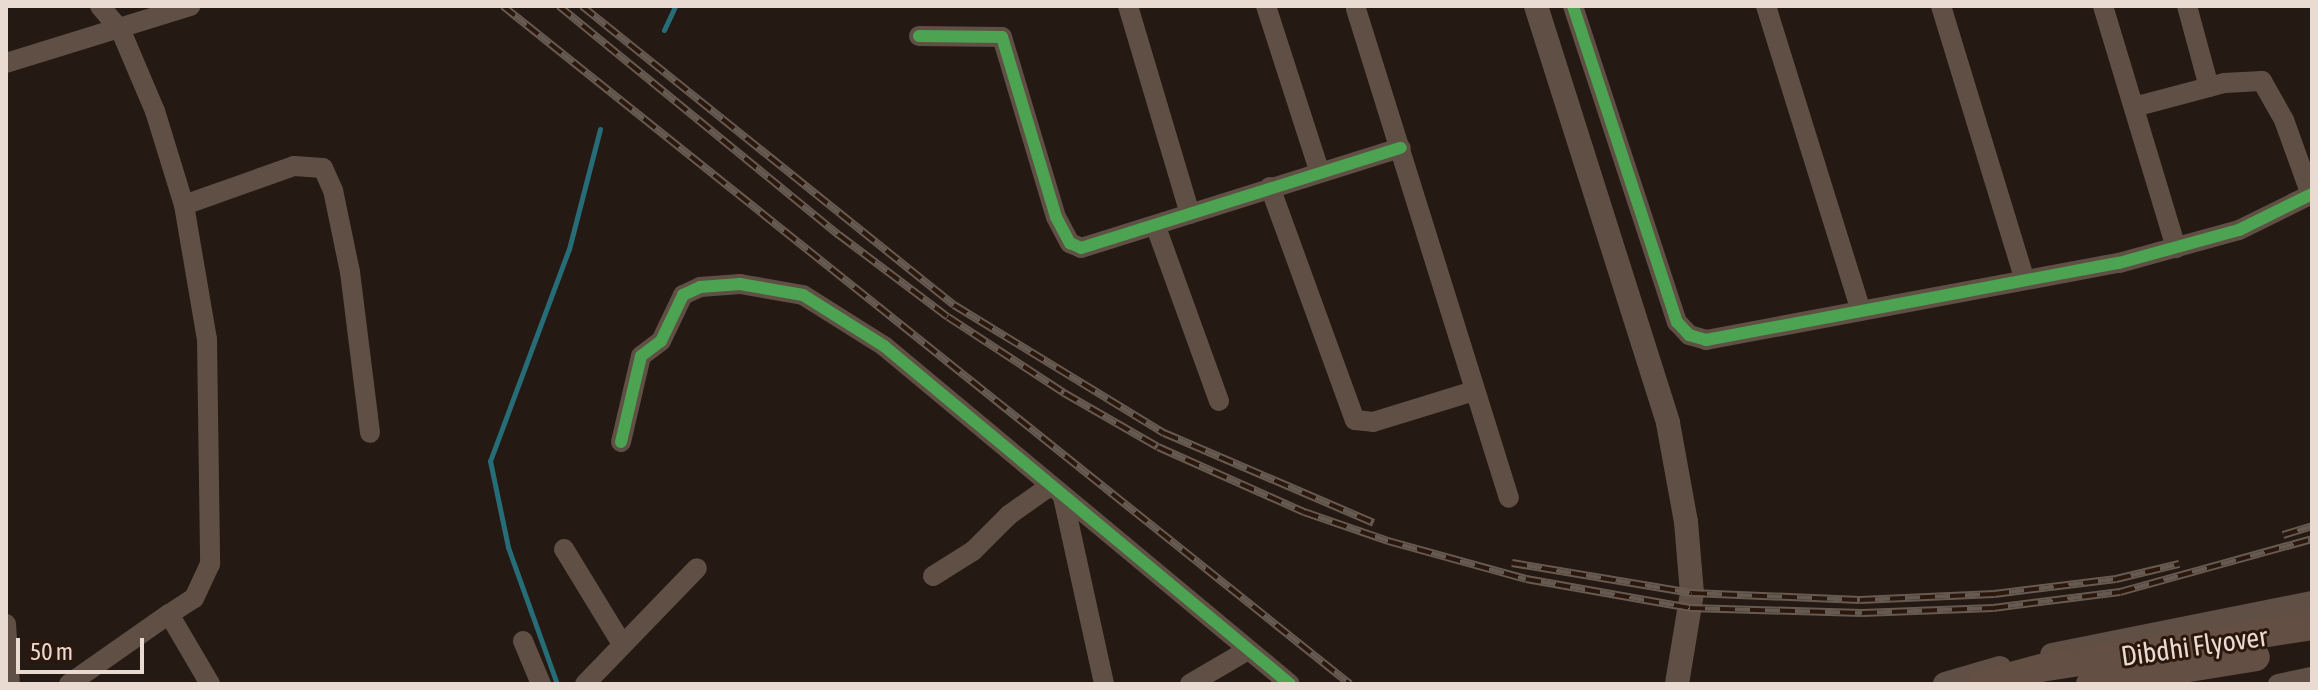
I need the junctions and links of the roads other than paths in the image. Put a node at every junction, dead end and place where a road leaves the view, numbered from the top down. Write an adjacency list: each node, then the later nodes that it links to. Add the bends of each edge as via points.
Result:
1 (100, 6): 12 (street)
2 (190, 6): 12 (street)
3 (1128, 6): 22 (street)
4 (1266, 6): 18 (street)
5 (1536, 6): 53 (street, via 1668,423 1692,593)
6 (1766, 6): 26 (street)
7 (1941, 6): 25 (street)
8 (2103, 6): 16 (street)
9 (2187, 6): 15 (street)
10 (1579, 8): 26 (street, via 1677,322 1689,335 1706,340)
11 (1356, 9): 17 (street)
12 (121, 31): 14 (street); 21 (street, via 155,111)
13 (919, 36): 23 (street, via 1002,37 1056,217 1074,246 1088,247)
14 (6, 63)
15 (2209, 87): 16 (street); 20 (street, via 2249,79 2269,87)
16 (2134, 107): 24 (street)
17 (1401, 148): 18 (street); 27 (street)
18 (1319, 170): 19 (street)
19 (1270, 187): 22 (street); 27 (street, via 1355,420 1373,422)
20 (2311, 194): 24 (street, via 2239,230)
21 (184, 205): 29 (street, via 294,166 323,168 333,190 350,272); 37 (street, via 207,339 210,564 194,598)
22 (1190, 214): 23 (street)
23 (1156, 227): 28 (street)
24 (2176, 248): 25 (street)
25 (2024, 278): 26 (street)
26 (1861, 311)
27 (1474, 391): 32 (street)
28 (1219, 401)
29 (370, 433)
30 (621, 442): 31 (street, via 641,356 661,341 678,300 700,287 758,284 803,295 855,325)
31 (1057, 492): 35 (street, via 1009,515 973,551); 43 (street); 50 (street)
32 (1509, 498)
33 (564, 549): 41 (street)
34 (697, 568): 41 (street)
35 (933, 576)
36 (2312, 603): 54 (street, via 2105,642)
37 (169, 614): 46 (street); 47 (street)
38 (6, 624): 45 (street)
39 (2312, 626): 55 (main road, Dibdhi Flyover, via 2041,668)
40 (523, 641): 48 (street)
41 (622, 644): 49 (street)
42 (2312, 646): 56 (main road, Dibdhi Flyover)
43 (1248, 650): 51 (street); 52 (street)
44 (2312, 677): 57 (street)
45 (10, 684)
46 (69, 684)
47 (210, 684)
48 (541, 684)
49 (585, 684)
50 (1104, 684)
51 (1190, 684)
52 (1290, 684)
53 (1677, 684)
54 (1945, 684)
55 (1982, 684)
56 (2090, 684)
57 (2278, 684)

